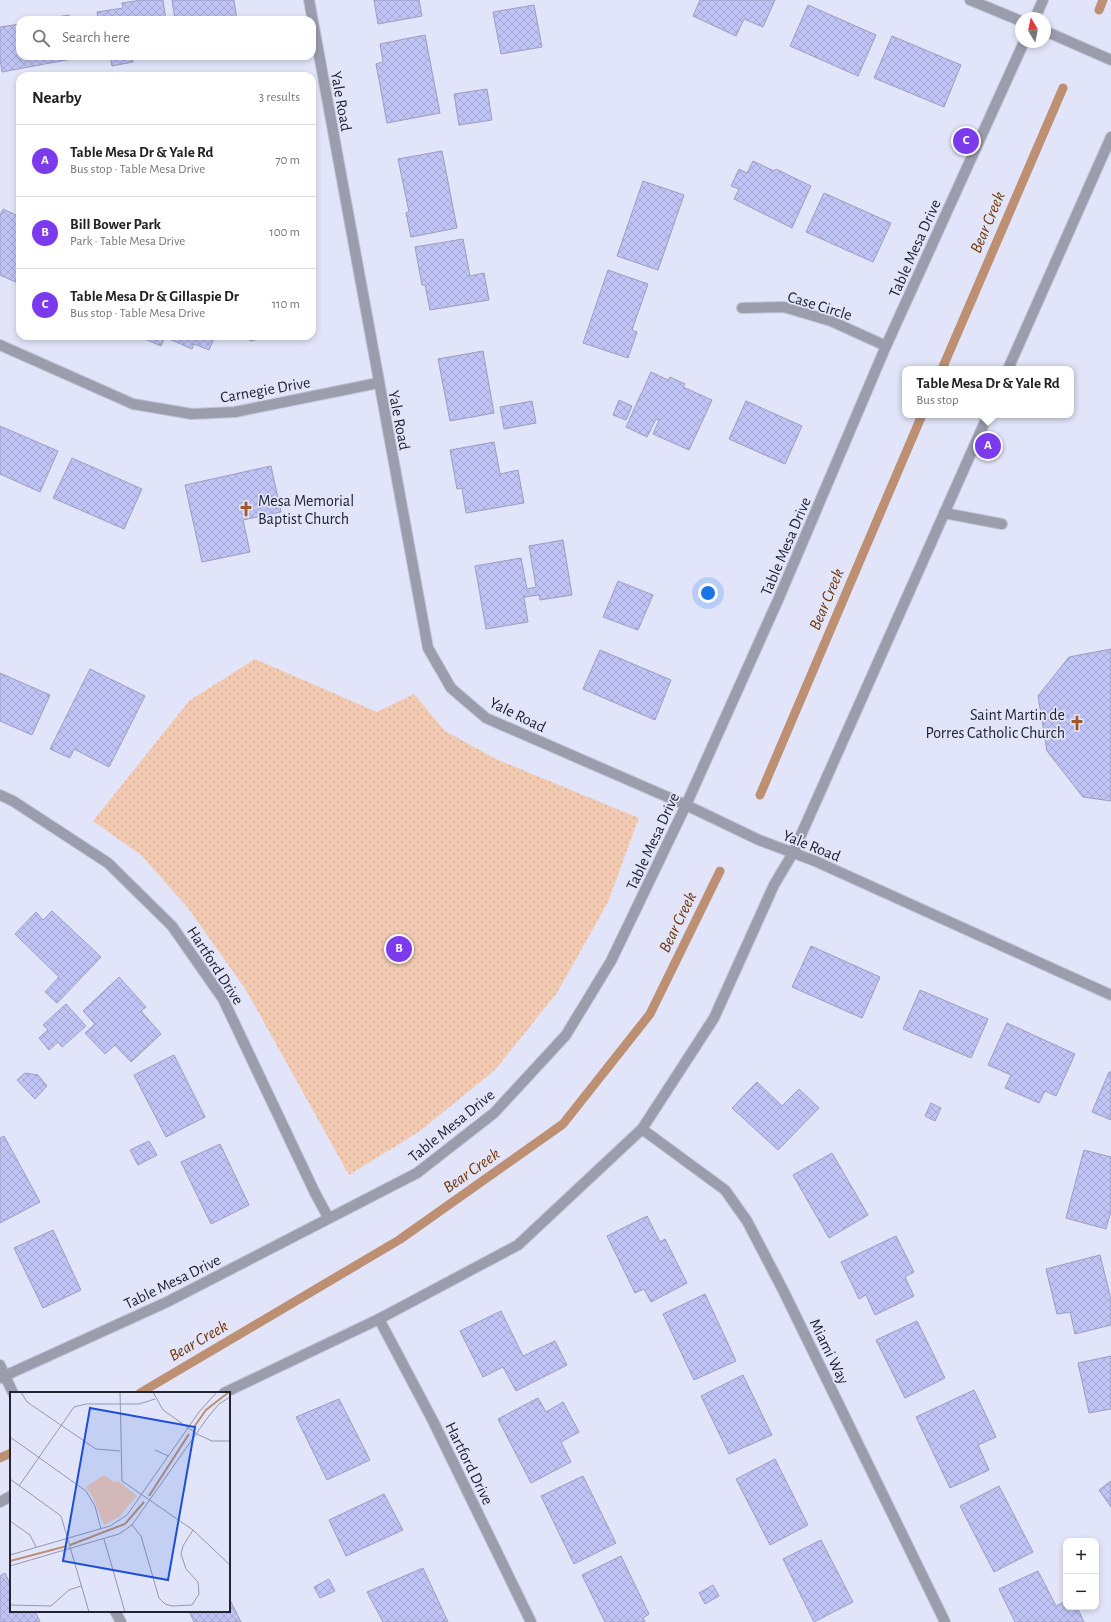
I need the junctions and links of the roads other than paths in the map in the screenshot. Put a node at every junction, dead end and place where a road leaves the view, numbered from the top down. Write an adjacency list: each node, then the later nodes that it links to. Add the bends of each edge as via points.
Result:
1 (309, 0): 5 (street, Yale Road)
2 (970, 0): 6 (street)
3 (1043, 0): 4 (street)
4 (1038, 12)
5 (312, 16)
6 (1015, 19)
7 (1051, 33): 10 (street)
8 (316, 39): 16 (street, Yale Road)
9 (1021, 48): 14 (street, Table Mesa Drive)
10 (1111, 60)
11 (1111, 137): 15 (street)
12 (742, 308): 14 (street, Case Circle, via 784,307 831,321)
13 (0, 345): 16 (street, Carnegie Drive, via 133,404 192,414 235,412)
14 (886, 346): 21 (street, Table Mesa Drive, via 778,600)
15 (1009, 366)
16 (378, 383): 21 (street, Yale Road, via 428,648 451,688 486,718)
17 (987, 418): 18 (street)
18 (944, 513): 19 (street); 22 (street)
19 (1002, 524)
20 (0, 795): 25 (street, Hartford Drive, via 108,863 172,926 223,999)
21 (686, 805): 22 (street, Yale Road, via 759,840); 25 (street, Table Mesa Drive, via 611,960 566,1035 494,1113 417,1173)
22 (793, 853): 23 (street, Yale Road); 24 (street, via 774,885 714,1018)
23 (1111, 995)
24 (642, 1129): 26 (street, via 518,1246); 36 (street, Miami Way, via 725,1190 746,1221 784,1292)
25 (328, 1217): 28 (street, Table Mesa Drive, via 167,1302)
26 (379, 1319): 30 (street); 35 (street, Hartford Drive, via 422,1399)
27 (0, 1365): 28 (street)
28 (3, 1377): 29 (street)
29 (12, 1392)
30 (226, 1392)
31 (10, 1497): 32 (street)
32 (0, 1502)
33 (116, 1612): 34 (street)
34 (121, 1622)
35 (531, 1622)
36 (945, 1622)

